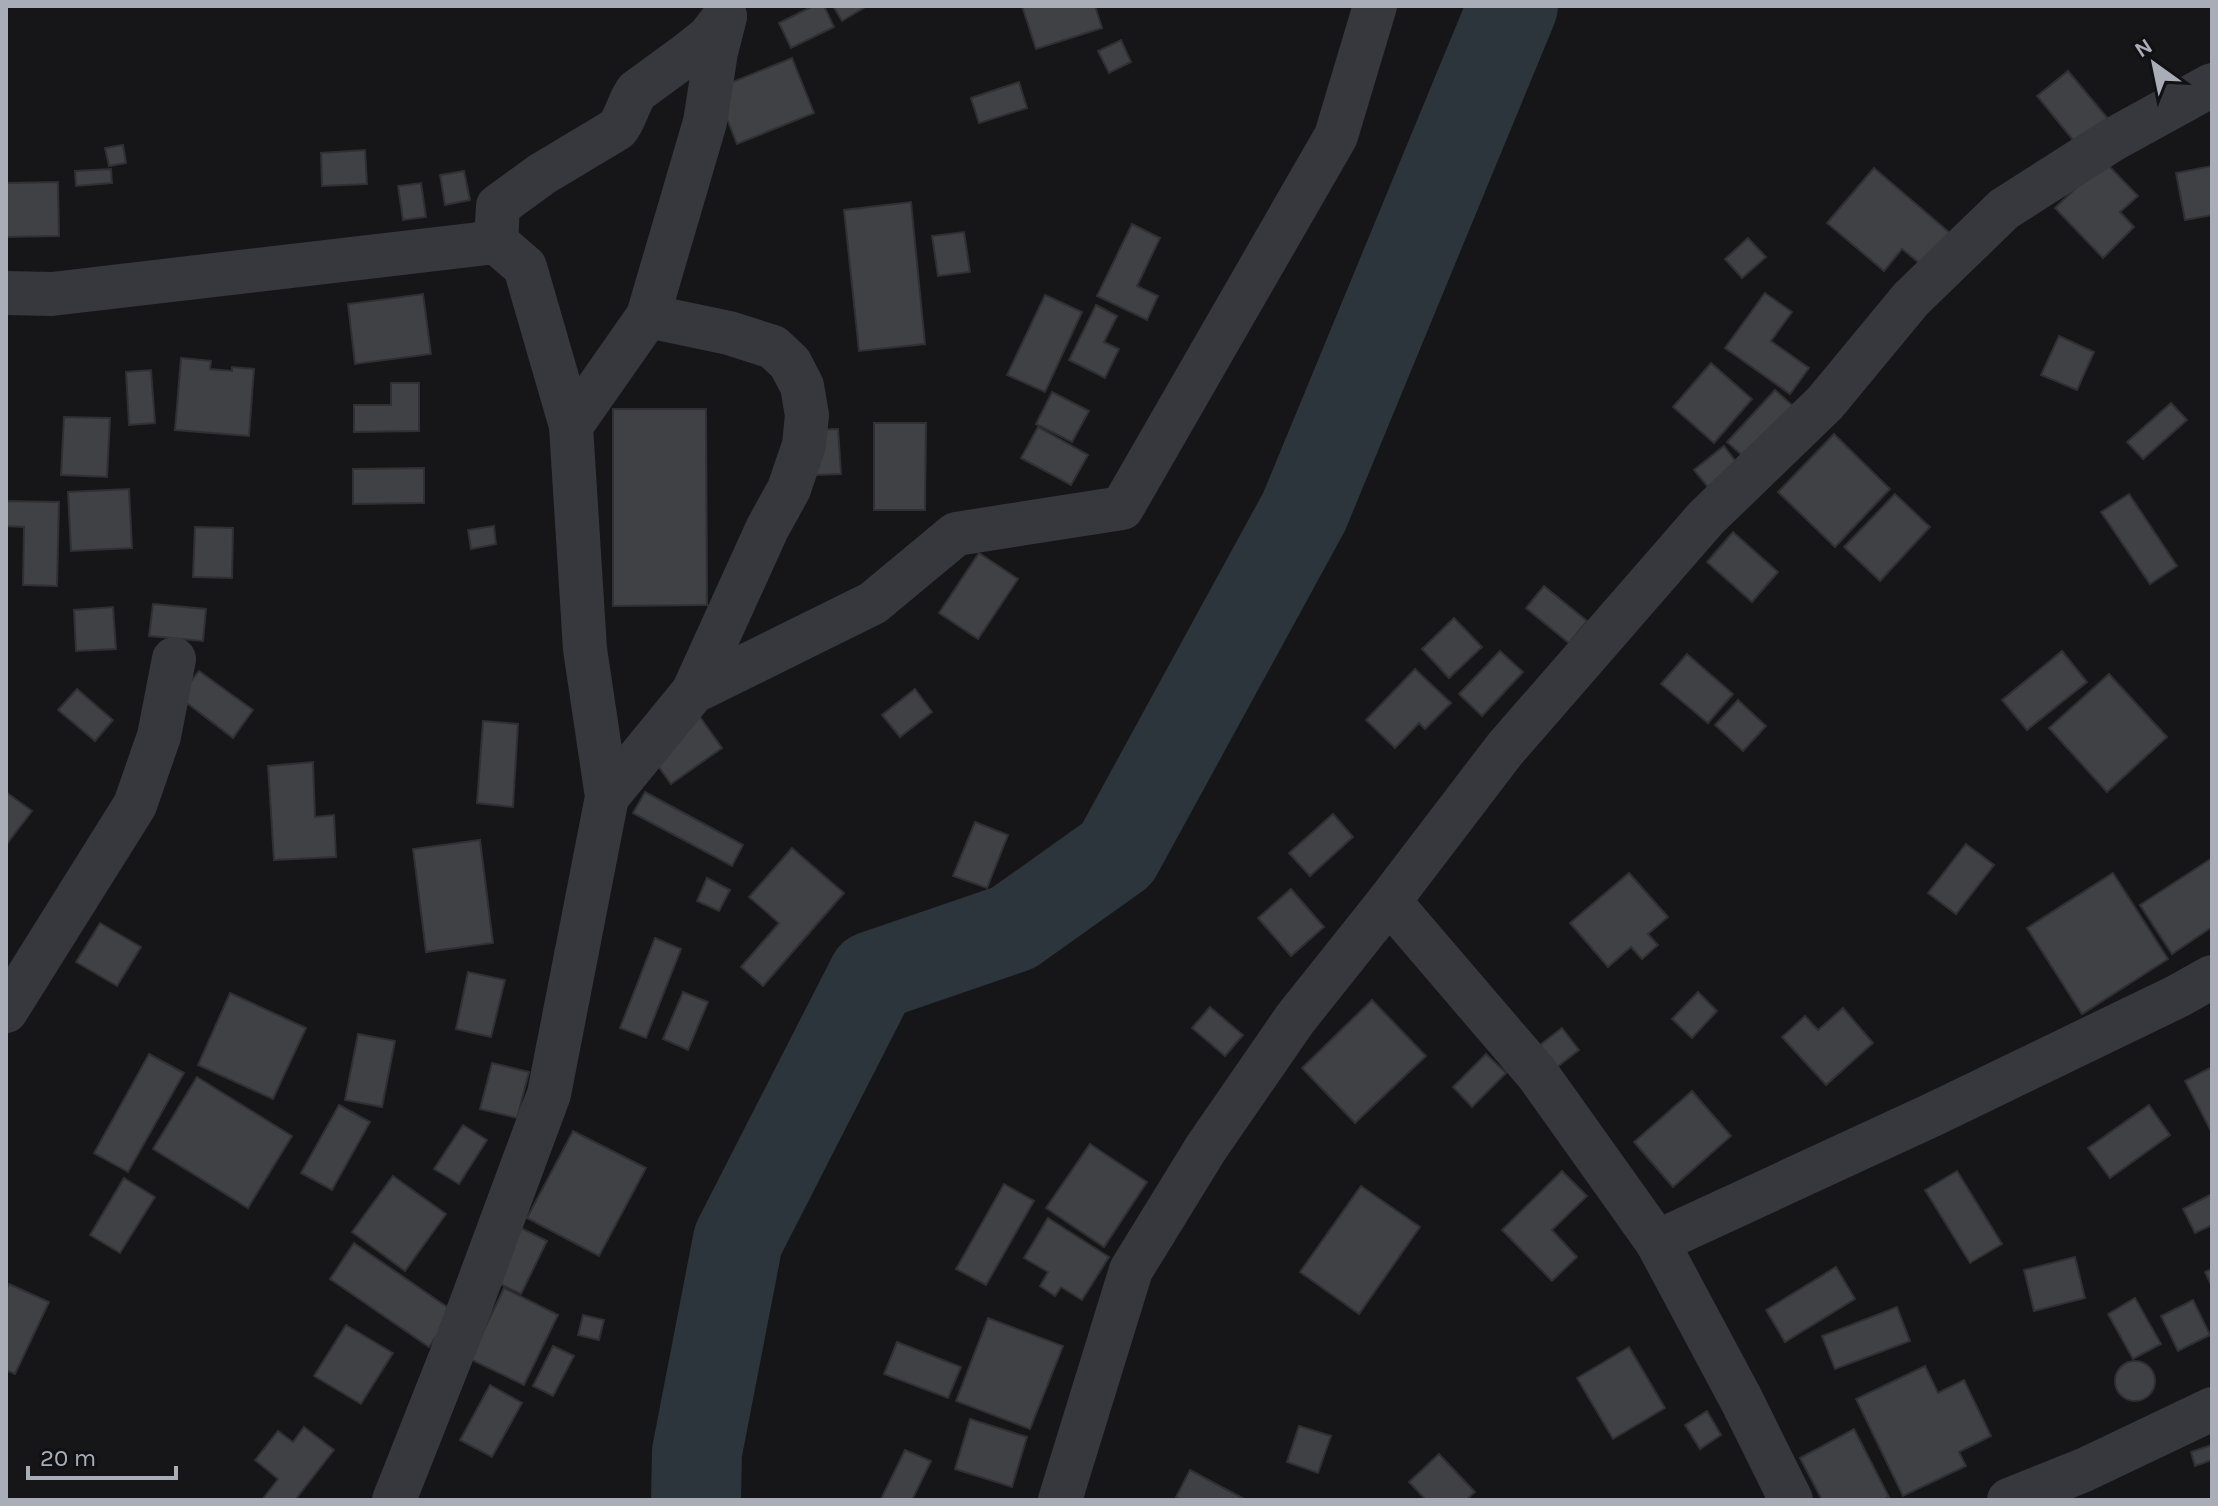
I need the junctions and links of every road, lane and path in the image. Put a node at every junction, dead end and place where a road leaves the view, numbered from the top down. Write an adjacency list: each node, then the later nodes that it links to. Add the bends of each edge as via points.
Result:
1 (1375, 6): 9 (street, via 1336,136 1122,508 956,534 873,603)
2 (732, 11): 4 (street, via 709,37 637,91 617,129 498,206); 6 (street, via 716,52 705,122)
3 (2212, 85): 11 (street, via 2004,209 1911,299 1825,403 1706,518 1505,749)
4 (496, 242): 5 (street, via 52,294); 7 (street, via 525,267)
5 (6, 293)
6 (648, 316): 7 (street); 9 (street, via 773,347 790,363 802,386 807,415 804,445 789,489)
7 (571, 426): 10 (street, via 585,649)
8 (174, 659): 13 (street, via 159,736 135,805)
9 (693, 692): 10 (street)
10 (607, 797): 16 (street, via 549,1094)
11 (1389, 901): 14 (street, via 1538,1075); 17 (street, via 1286,1032 1131,1270)
12 (2212, 977): 14 (street)
13 (6, 1011)
14 (1657, 1242): 18 (street)
15 (2212, 1409): 19 (street)
16 (394, 1500)
17 (1060, 1500)
18 (1791, 1500)
19 (2009, 1500)

